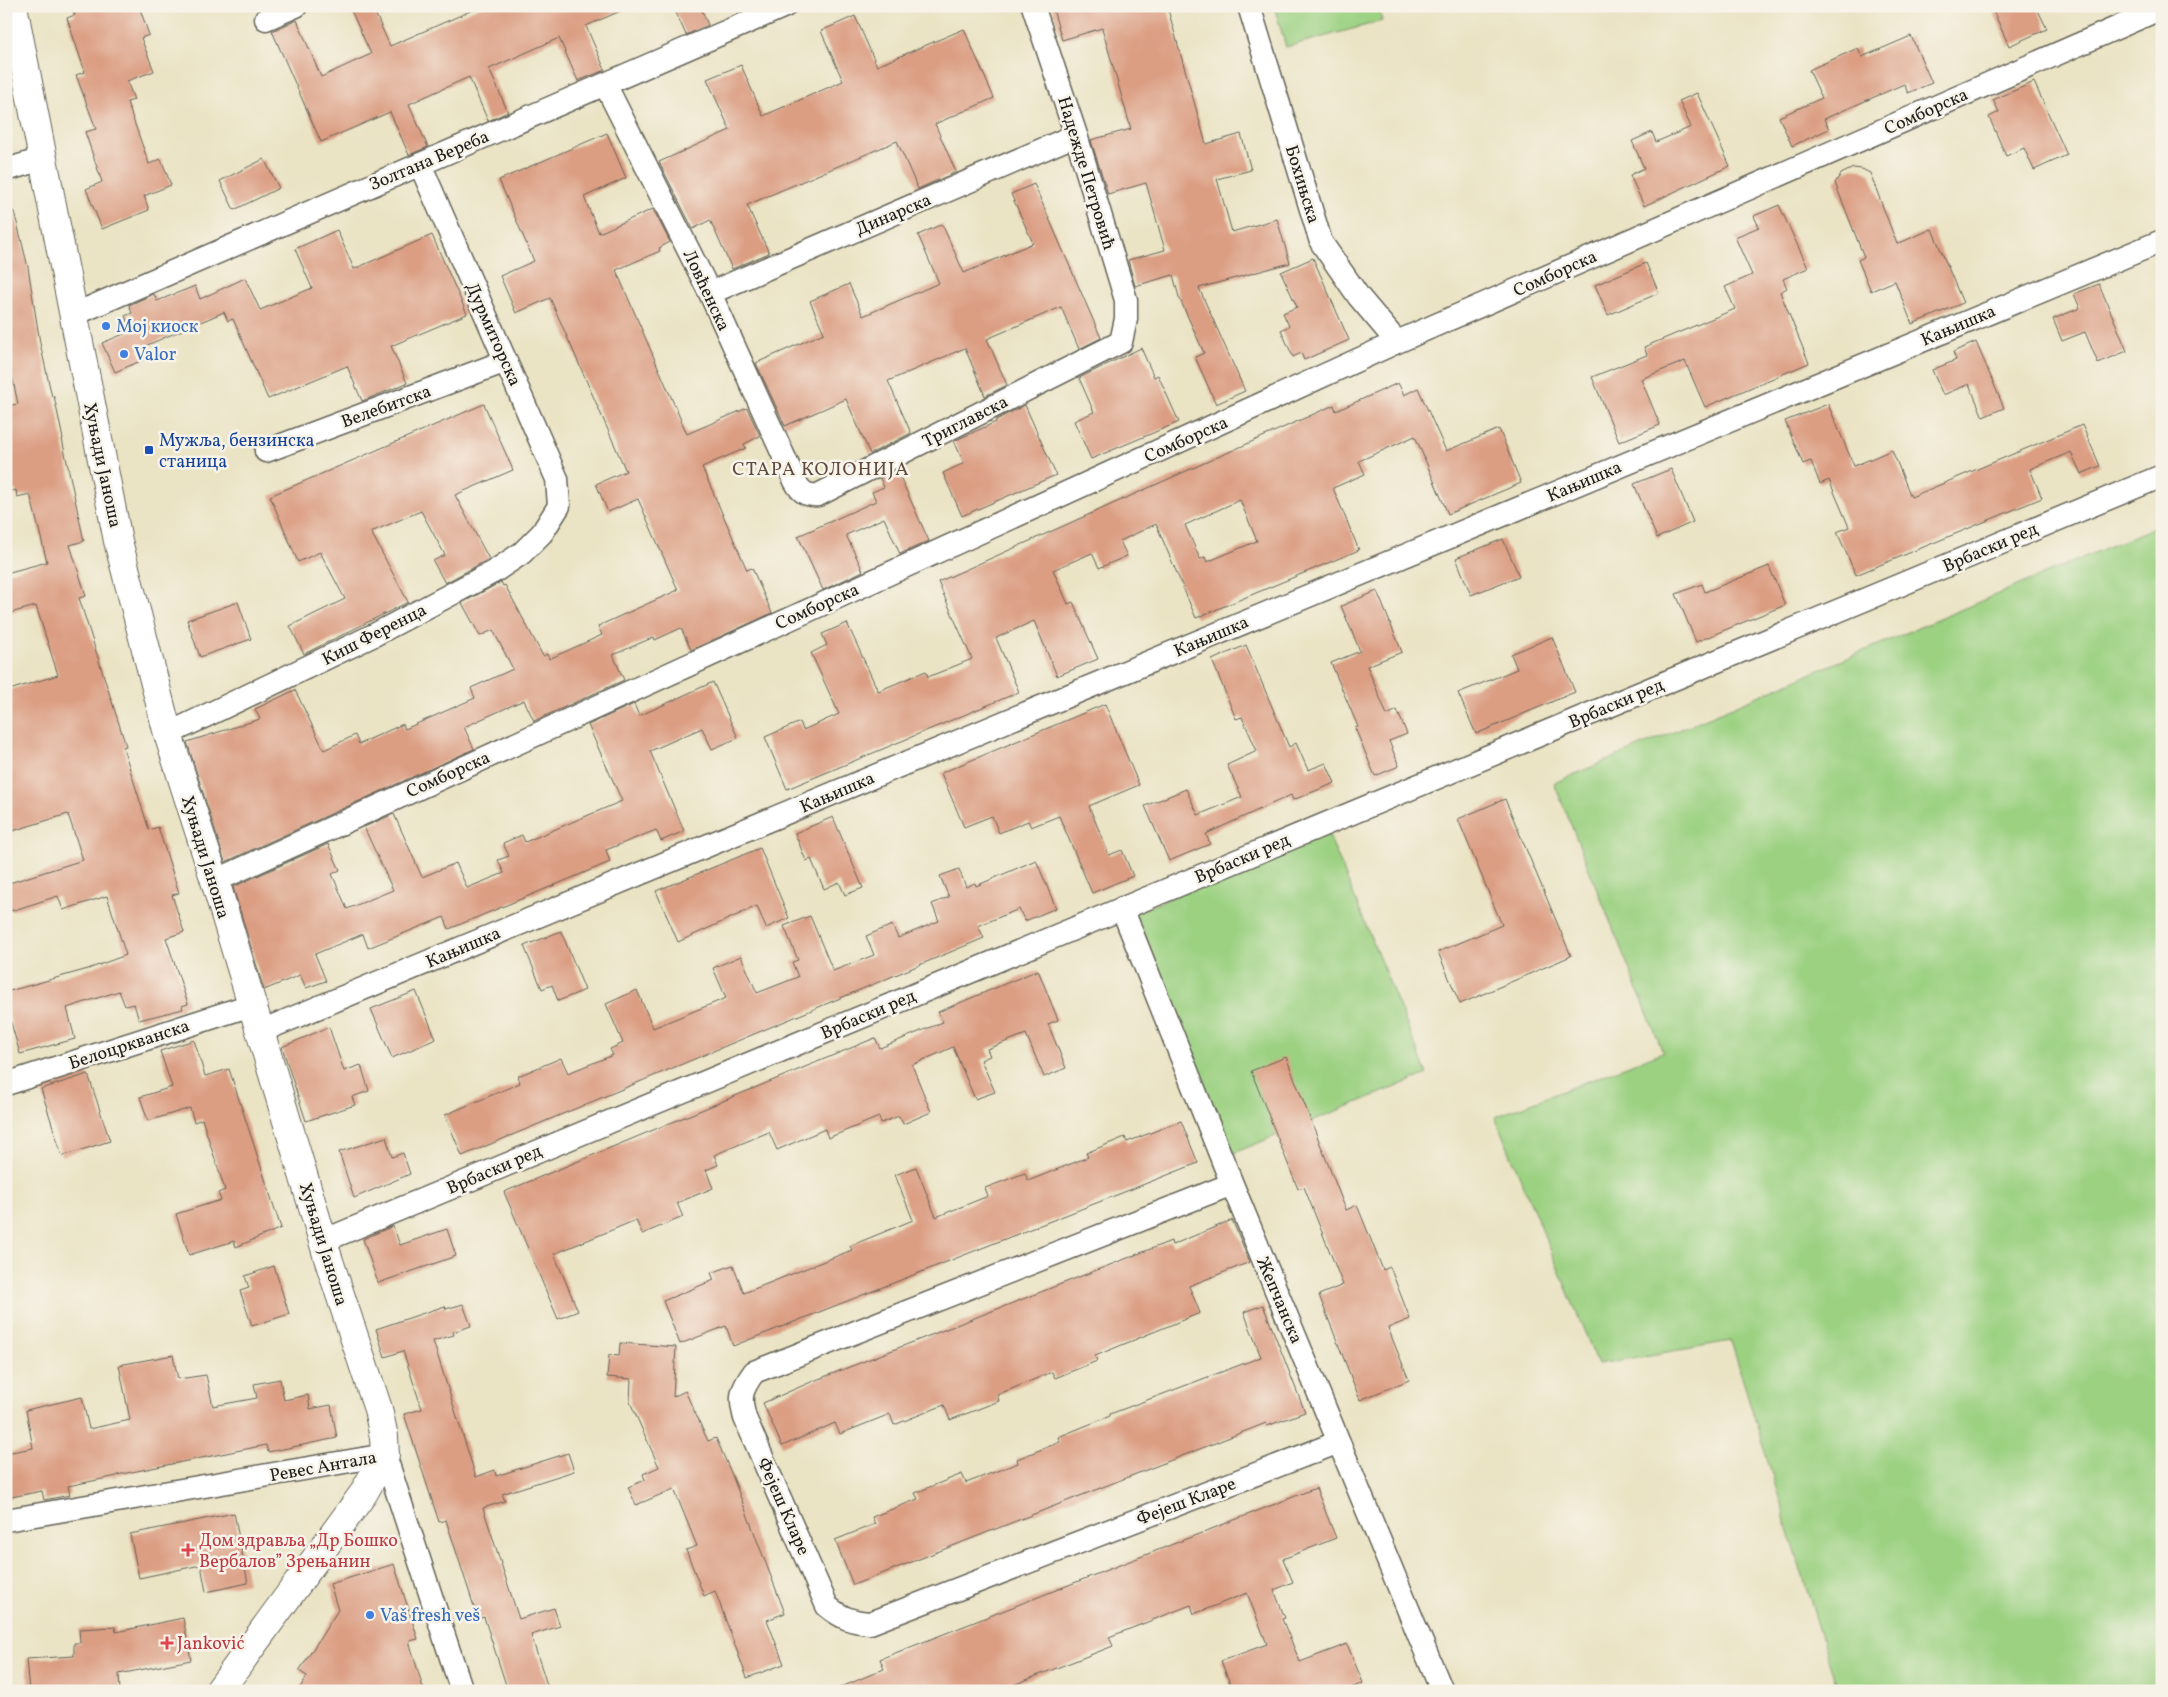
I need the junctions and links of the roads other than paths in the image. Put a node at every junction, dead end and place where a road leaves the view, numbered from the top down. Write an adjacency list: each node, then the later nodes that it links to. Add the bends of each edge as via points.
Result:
1 (13, 6): 10 (street, Хуњади Јаноша)
2 (296, 6): 7 (street)
3 (785, 6): 8 (street, Золтана Вереба)
4 (1033, 6): 9 (street, Надежде Петровић)
5 (1249, 6): 17 (street, Бохињска, via 1321,242 1359,297)
6 (2162, 8): 17 (street, Сомборска)
7 (266, 19)
8 (605, 84): 11 (street, Золтана Вереба); 14 (street, Ловћенска)
9 (1076, 135): 14 (street, Динарска); 16 (street, Надежде Петровић, via 1126,300)
10 (42, 159): 12 (street); 15 (street, Хуњади Јаноша)
11 (420, 164): 15 (street, Золтана Вереба); 18 (street, Дурмиторска)
12 (6, 170)
13 (2162, 241): 27 (street, Кањишка)
14 (710, 293): 21 (street, Ловћенска, via 794,481)
15 (73, 315): 23 (street, Хуњади Јаноша, via 118,541)
16 (1121, 342): 21 (street, Триглавска, via 831,490)
17 (1397, 342): 24 (street, Сомборска)
18 (506, 361): 19 (street, Велебитска); 22 (street, Дурмиторска, via 557,479)
19 (266, 450)
20 (2162, 476): 25 (street, Врбаски ред)
21 (808, 496)
22 (559, 506): 23 (street, Киш Ференца, via 536,540 495,571 374,635)
23 (168, 734): 24 (street, Хуњади Јаноша)
24 (215, 881): 26 (street, Хуњади Јаноша)
25 (1122, 908): 29 (street, Жепчанска); 30 (street, Врбаски ред)
26 (251, 1005): 27 (street, Хуњади Јаноша); 28 (street, Белоцркванска)
27 (259, 1032): 30 (street, Хуњади Јаноша)
28 (6, 1084)
29 (1232, 1184): 31 (street, Жепчанска); 31 (street, Фејеш Кларе, via 754,1372 742,1393 745,1418 827,1606 850,1621 870,1623)
30 (323, 1241): 32 (street, Хуњади Јаноша, via 378,1409)
31 (1339, 1442): 36 (street, Жепчанска)
32 (385, 1455): 33 (street, Ревес Антала); 34 (street, Ревес Антала, via 363,1494); 35 (street, Хуњади Јаноша)
33 (6, 1520)
34 (218, 1691)
35 (462, 1691)
36 (1442, 1691)

